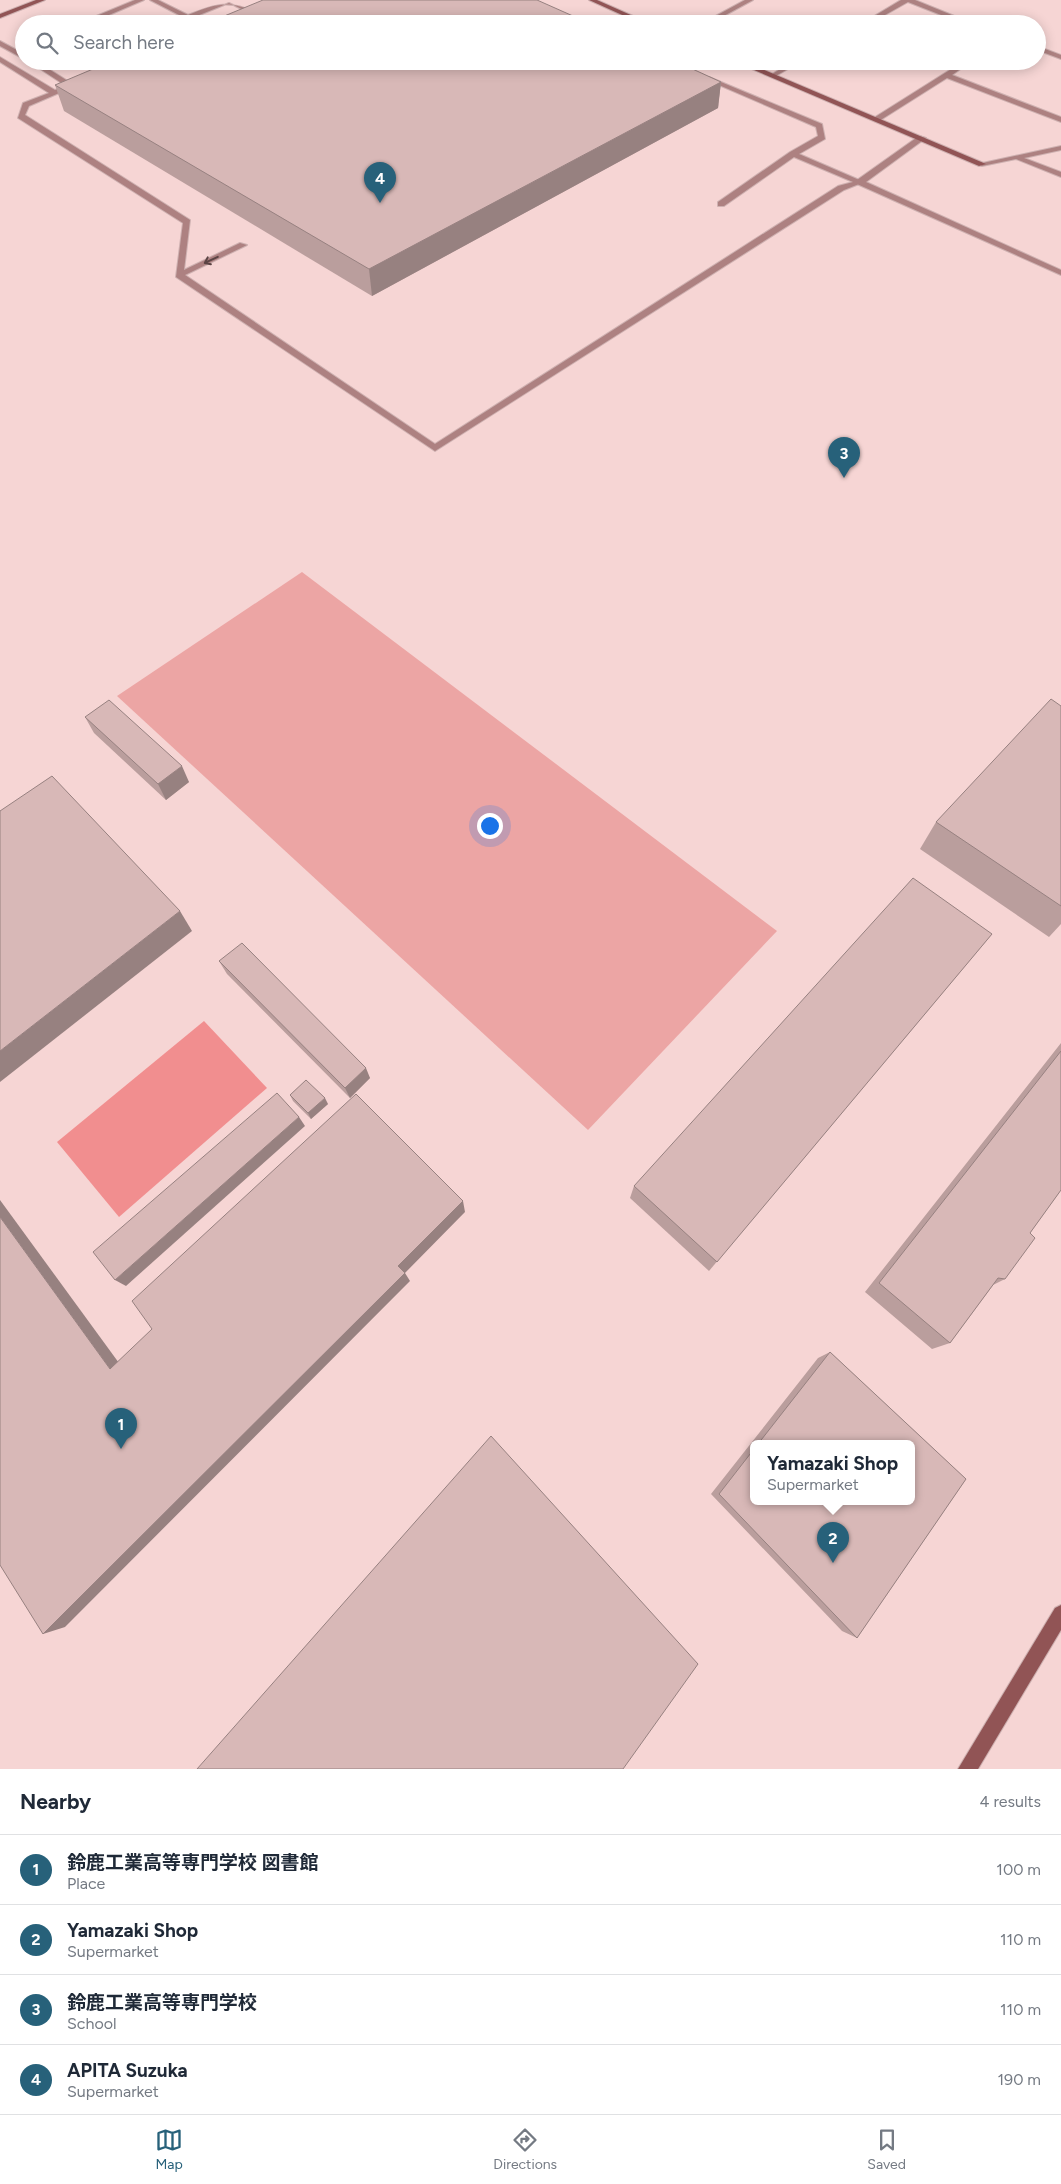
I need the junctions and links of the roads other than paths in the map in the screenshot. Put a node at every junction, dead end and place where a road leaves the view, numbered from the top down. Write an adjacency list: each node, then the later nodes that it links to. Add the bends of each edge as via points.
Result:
1 (42, 0): 18 (street)
2 (142, 0): 10 (street)
3 (153, 0): 11 (street)
4 (229, 0): 9 (street); 12 (street)
5 (595, 0): 14 (street)
6 (750, 0): 15 (street)
7 (907, 0): 16 (street); 17 (street)
8 (261, 10): 9 (street)
9 (254, 13): 13 (street)
10 (104, 14)
11 (184, 15)
12 (193, 15)
13 (247, 15)
14 (628, 15)
15 (721, 15)
16 (880, 15)
17 (947, 15)
18 (0, 16)
19 (0, 43): 21 (street)
20 (1046, 51): 22 (street)
21 (15, 52)
22 (1061, 57)
23 (0, 59): 24 (street)
24 (15, 68)
25 (18, 70): 35 (street)
26 (45, 70): 34 (street)
27 (758, 70): 32 (street)
28 (783, 70): 32 (street)
29 (955, 70): 31 (street)
30 (695, 72): 36 (street)
31 (947, 75): 38 (street); 39 (street)
32 (772, 76): 38 (street)
33 (80, 82): 34 (street)
34 (72, 86): 35 (street)
35 (55, 93): 49 (street, via 26,105 22,116 187,222)
36 (748, 95): 37 (street); 42 (street, via 819,126 822,137)
37 (735, 102)
38 (876, 119): 40 (street)
39 (1061, 120)
40 (922, 138): 43 (street, via 982,164); 45 (street)
41 (1061, 148): 43 (street)
42 (793, 154): 45 (street); 46 (street)
43 (1016, 157): 44 (street)
44 (1061, 175)
45 (860, 182): 48 (street); 49 (street, via 841,188 435,448)
46 (721, 204)
47 (242, 245): 49 (street, one-way to 49)
48 (1061, 273)
49 (179, 275)
50 (1061, 1614): 51 (street)
51 (967, 1769)

